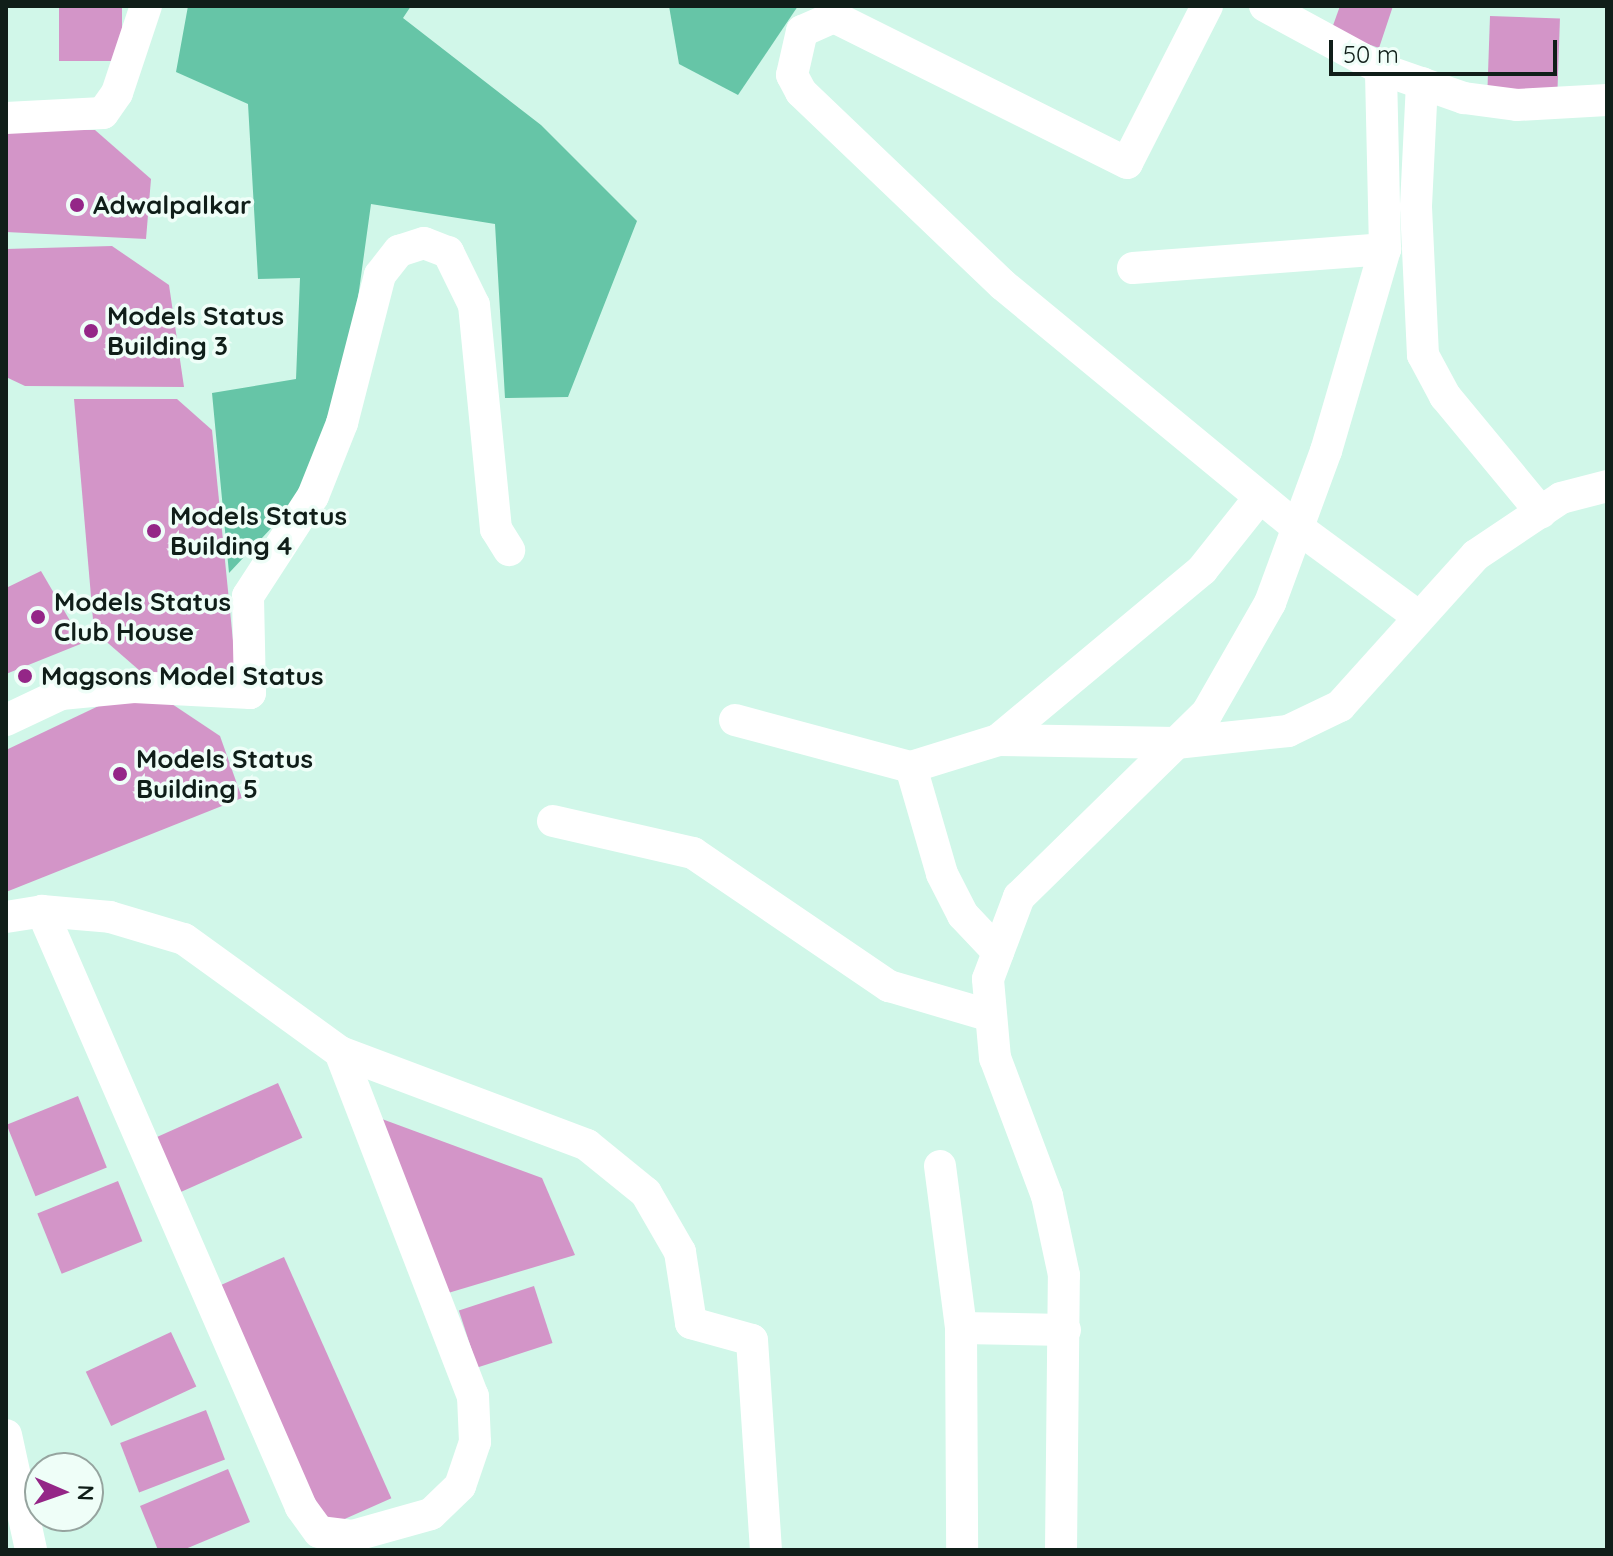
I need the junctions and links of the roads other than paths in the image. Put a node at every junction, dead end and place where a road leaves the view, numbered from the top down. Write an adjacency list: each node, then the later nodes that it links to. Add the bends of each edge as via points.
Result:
1 (146, 6): 7 (street, via 117,93 103,113)
2 (1207, 6): 11 (street, via 1127,163 834,17 802,31 792,75 801,92 1003,285)
3 (1265, 6): 4 (street)
4 (1381, 69): 5 (street); 8 (street)
5 (1422, 83): 6 (street, via 1517,105); 12 (street, via 1416,207 1423,355 1445,396)
6 (1607, 100)
7 (6, 118)
8 (1385, 249): 9 (street); 13 (street)
9 (1133, 268)
10 (1607, 486): 12 (street)
11 (1260, 497): 13 (street); 18 (street, via 1202,570)
12 (1541, 512): 15 (street, via 1476,555)
13 (1298, 528): 15 (street); 19 (street, via 1270,603 1207,713)
14 (509, 550): 16 (street, via 496,529 474,305 448,252 424,243 399,251 380,275 342,423 313,496 248,596 250,693 134,687 61,694)
15 (1415, 614): 19 (street, via 1340,706 1288,731)
16 (6, 720)
17 (735, 720): 20 (street)
18 (998, 740): 19 (street); 20 (street)
19 (1176, 743): 24 (street, via 1019,897)
20 (911, 767): 24 (street, via 942,874 963,915)
21 (553, 821): 25 (street, via 693,853 889,986)
22 (42, 911): 23 (street); 26 (street, via 110,917 184,939); 26 (street, via 301,1507 319,1532 352,1536 431,1514 460,1486 475,1442 473,1396)
23 (6, 917)
24 (998, 952): 25 (street, via 988,979)
25 (991, 1016): 29 (street, via 995,1058 1047,1196 1064,1275)
26 (340, 1052): 32 (street, via 587,1145 646,1193 680,1252 691,1323 752,1340)
27 (940, 1166): 28 (street)
28 (961, 1328): 29 (street); 33 (street)
29 (1065, 1330): 34 (street)
30 (6, 1435): 31 (street)
31 (31, 1550)
32 (766, 1550)
33 (962, 1550)
34 (1061, 1550)

